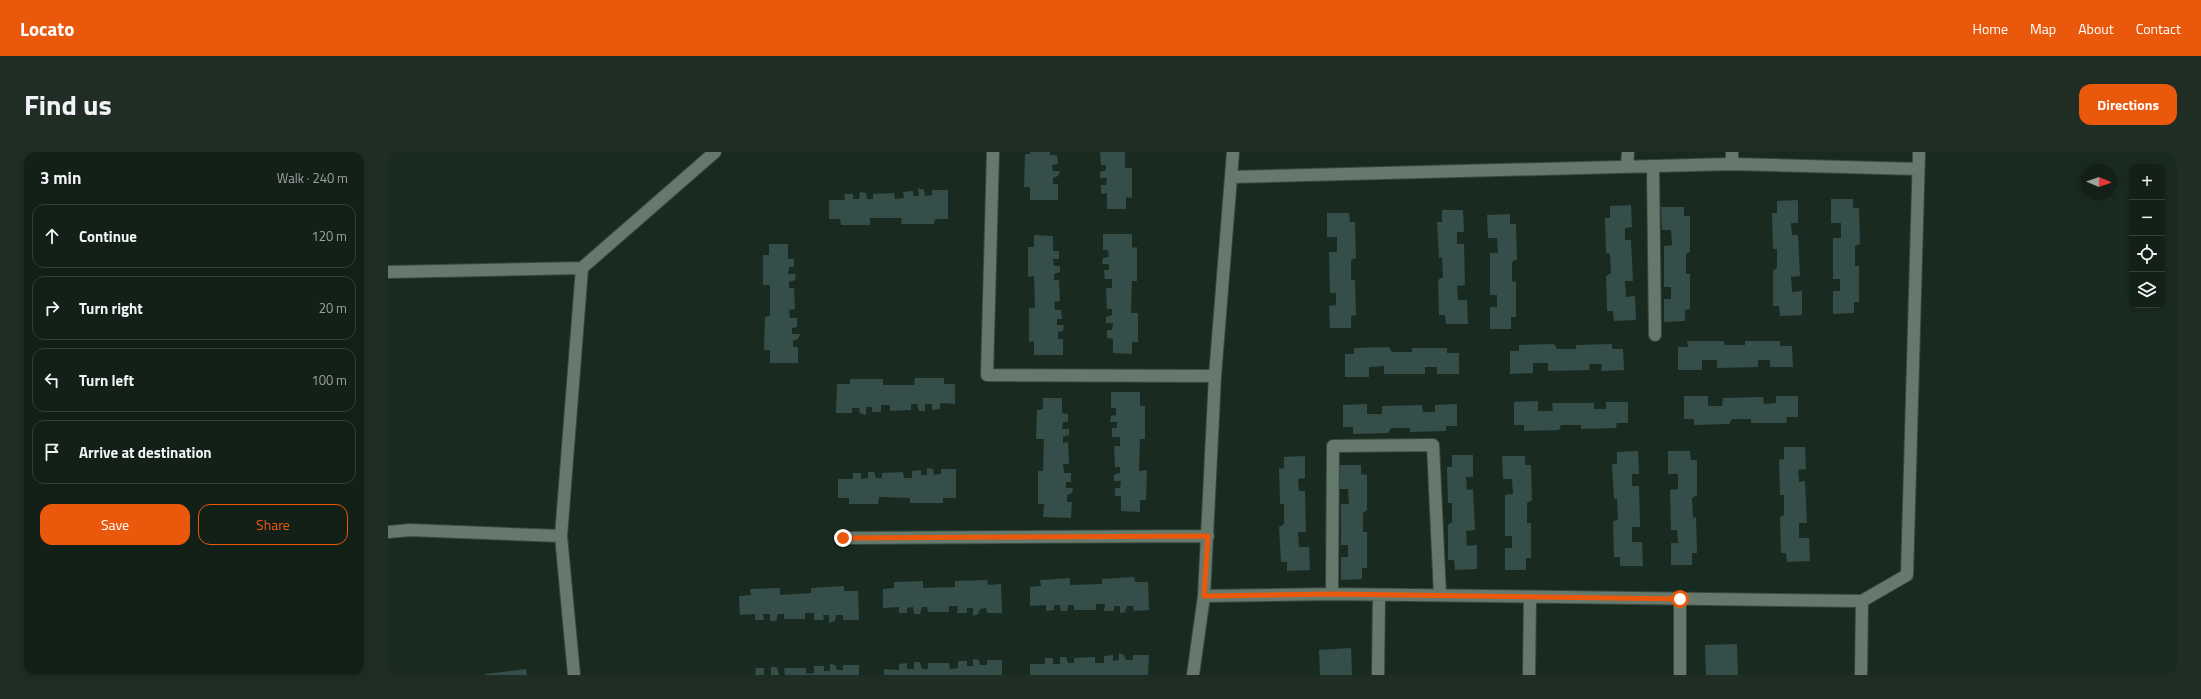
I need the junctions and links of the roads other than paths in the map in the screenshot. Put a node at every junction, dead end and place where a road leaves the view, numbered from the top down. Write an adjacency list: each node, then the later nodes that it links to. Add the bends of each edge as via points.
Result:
1 (715, 152): 11 (street)
2 (993, 152): 14 (street, via 987,375)
3 (1233, 152): 10 (street)
4 (1628, 152): 8 (street)
5 (1919, 152): 9 (street)
6 (1732, 158): 7 (street); 9 (street)
7 (1653, 166): 8 (street); 13 (street)
8 (1627, 167): 10 (street)
9 (1918, 169): 25 (street, via 1908,575)
10 (1231, 177): 14 (street)
11 (582, 268): 12 (street); 16 (street)
12 (388, 272)
13 (1655, 335)
14 (1215, 376): 17 (street)
15 (388, 532): 16 (street, via 410,530)
16 (561, 536): 26 (street)
17 (1208, 536): 18 (street); 22 (street)
18 (843, 538)
19 (1332, 594): 20 (street); 21 (street, via 1333,446 1433,445); 22 (street)
20 (1379, 594): 21 (street); 28 (street)
21 (1440, 595): 23 (street)
22 (1204, 596): 27 (street)
23 (1530, 597): 24 (street); 29 (street)
24 (1680, 599): 25 (street); 30 (street)
25 (1862, 601): 31 (street)
26 (574, 675)
27 (1193, 675)
28 (1378, 675)
29 (1529, 675)
30 (1680, 675)
31 (1861, 675)

